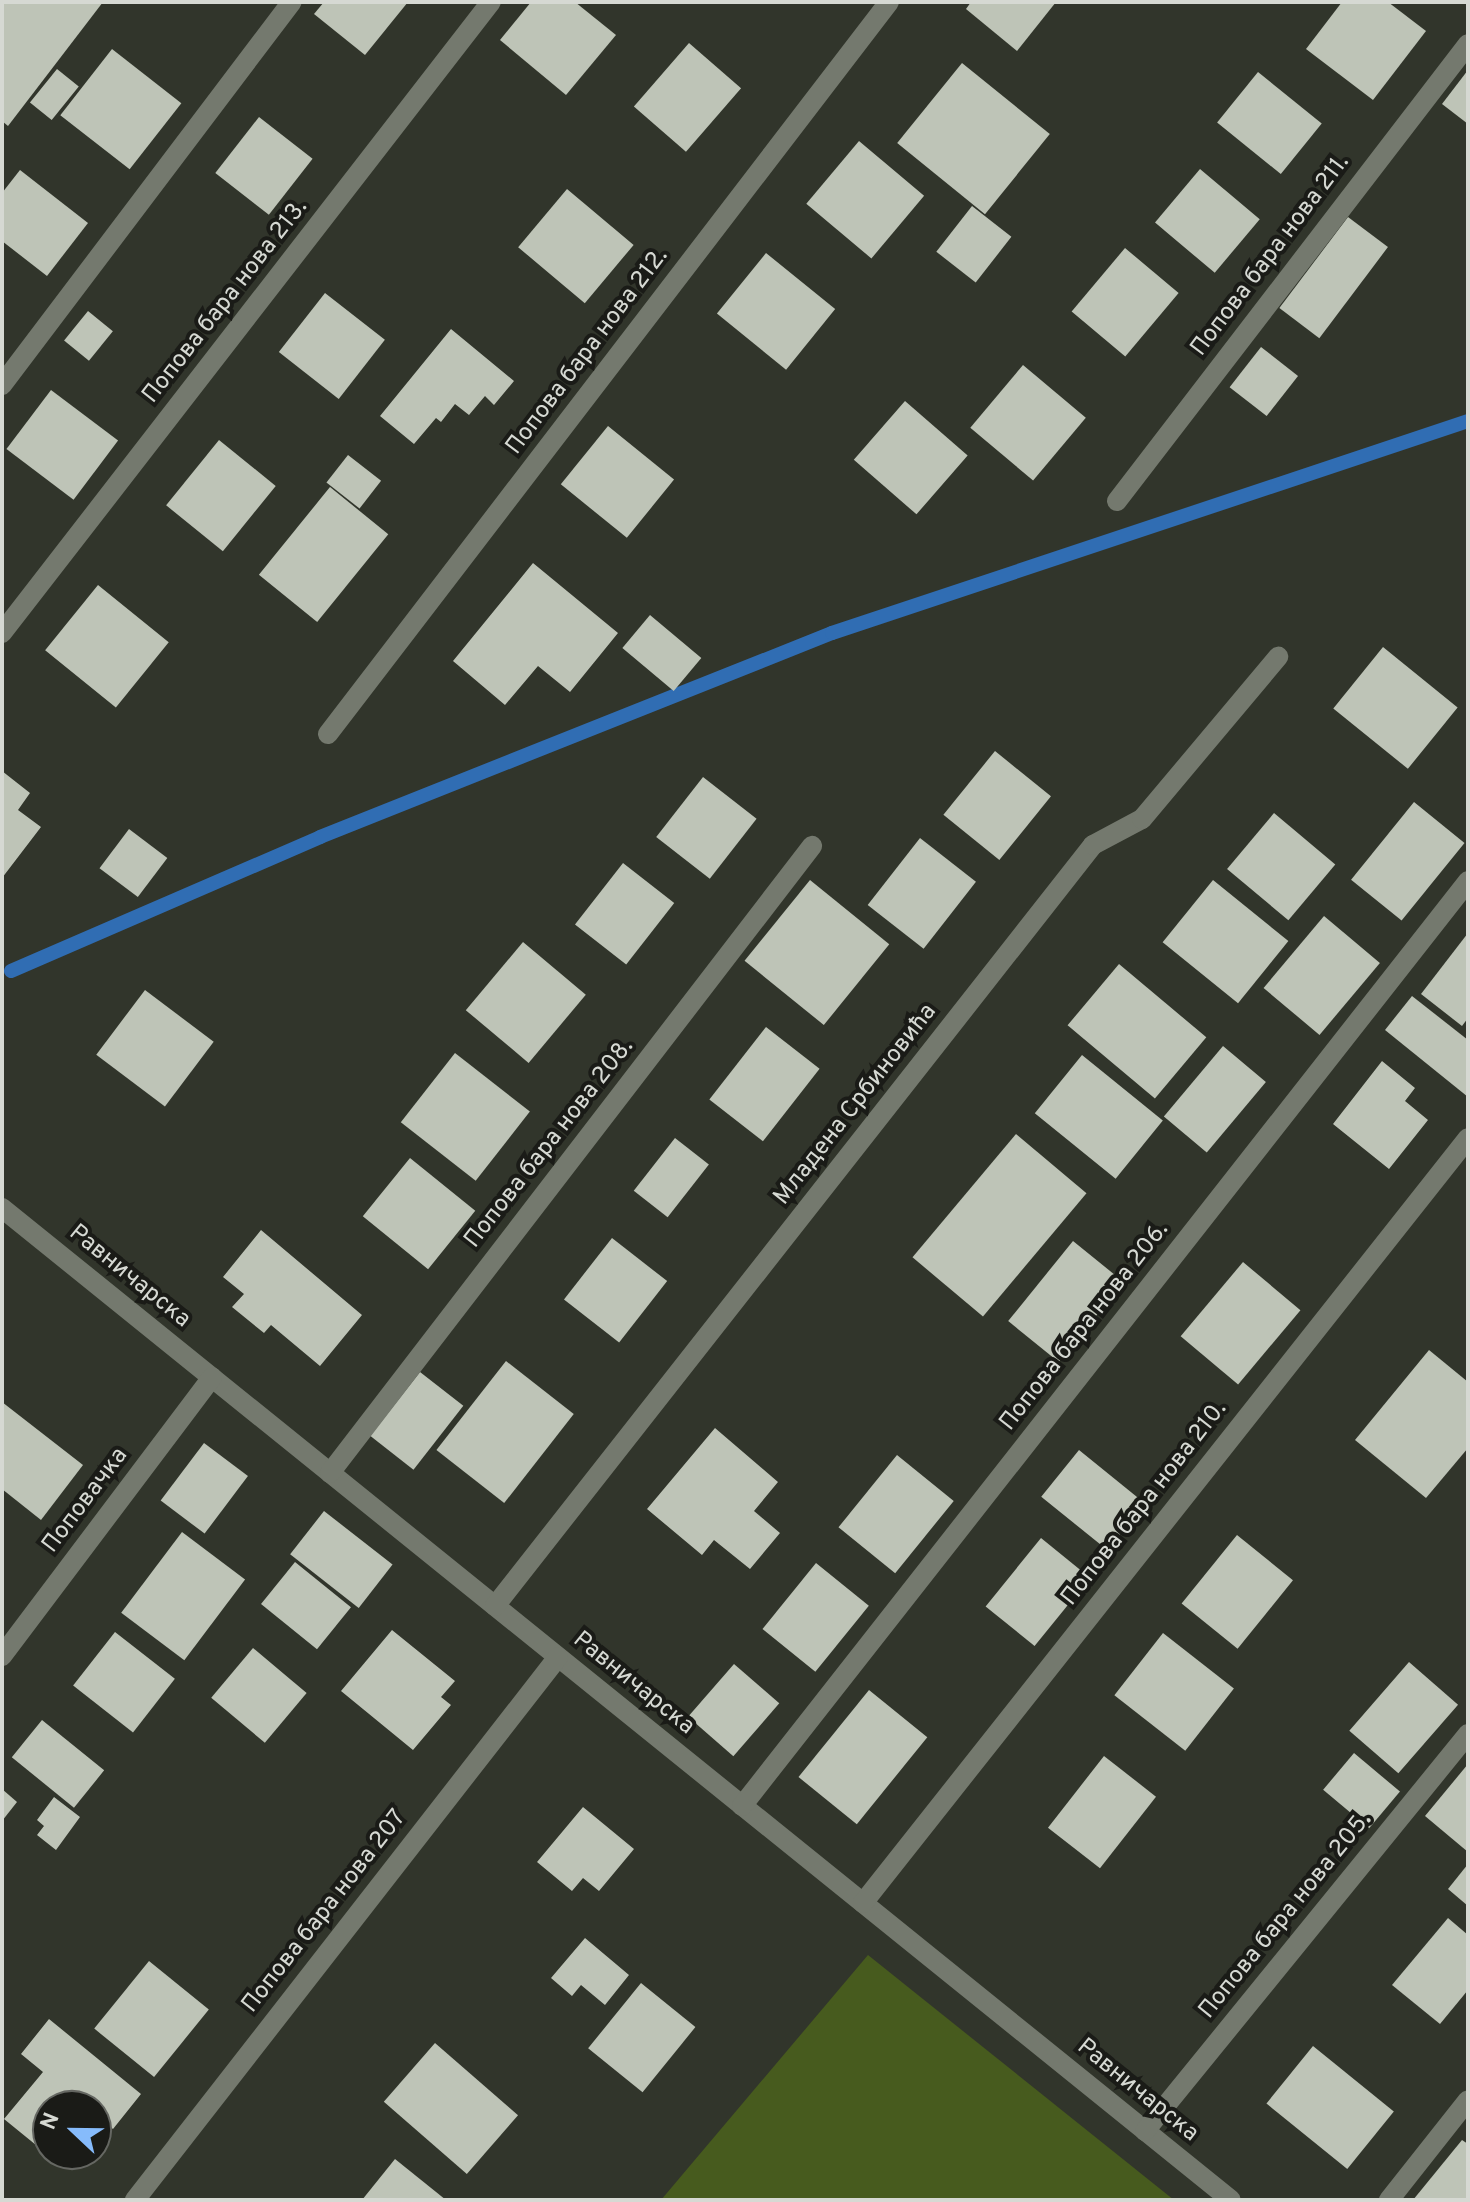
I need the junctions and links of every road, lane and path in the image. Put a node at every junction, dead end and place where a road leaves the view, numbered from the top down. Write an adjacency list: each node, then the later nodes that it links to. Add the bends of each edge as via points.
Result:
1 (292, 2): 5 (street)
2 (491, 2): 7 (street, Попова бара нова 213.)
3 (889, 2): 9 (street, Попова бара нова 212.)
4 (1468, 44): 6 (street, Попова бара нова 211.)
5 (2, 385)
6 (1117, 501)
7 (2, 633)
8 (1278, 657): 16 (street, Младена Србиновића, via 1142,819 1093,845)
9 (328, 734)
10 (812, 846): 15 (street, Попова бара нова 208.)
11 (1468, 881): 20 (street, Попова бара нова 206.)
12 (1468, 1138): 21 (street, Попова бара нова 210.)
13 (2, 1208): 14 (street, Равничарска)
14 (212, 1377): 15 (street, Равничарска); 17 (street, Поповачка)
15 (330, 1473): 16 (street, Равничарска)
16 (495, 1606): 18 (street, Равничарска)
17 (2, 1656)
18 (558, 1657): 20 (street, Равничарска); 24 (street, Попова бара нова 207)
19 (1468, 1734): 23 (street, Попова бара нова 205.)
20 (742, 1806): 21 (street, Равничарска)
21 (863, 1903): 23 (street, Равничарска)
22 (1468, 2100): 26 (street)
23 (1145, 2131): 25 (street, Равничарска)
24 (135, 2200)
25 (1231, 2200)
26 (1389, 2200)

